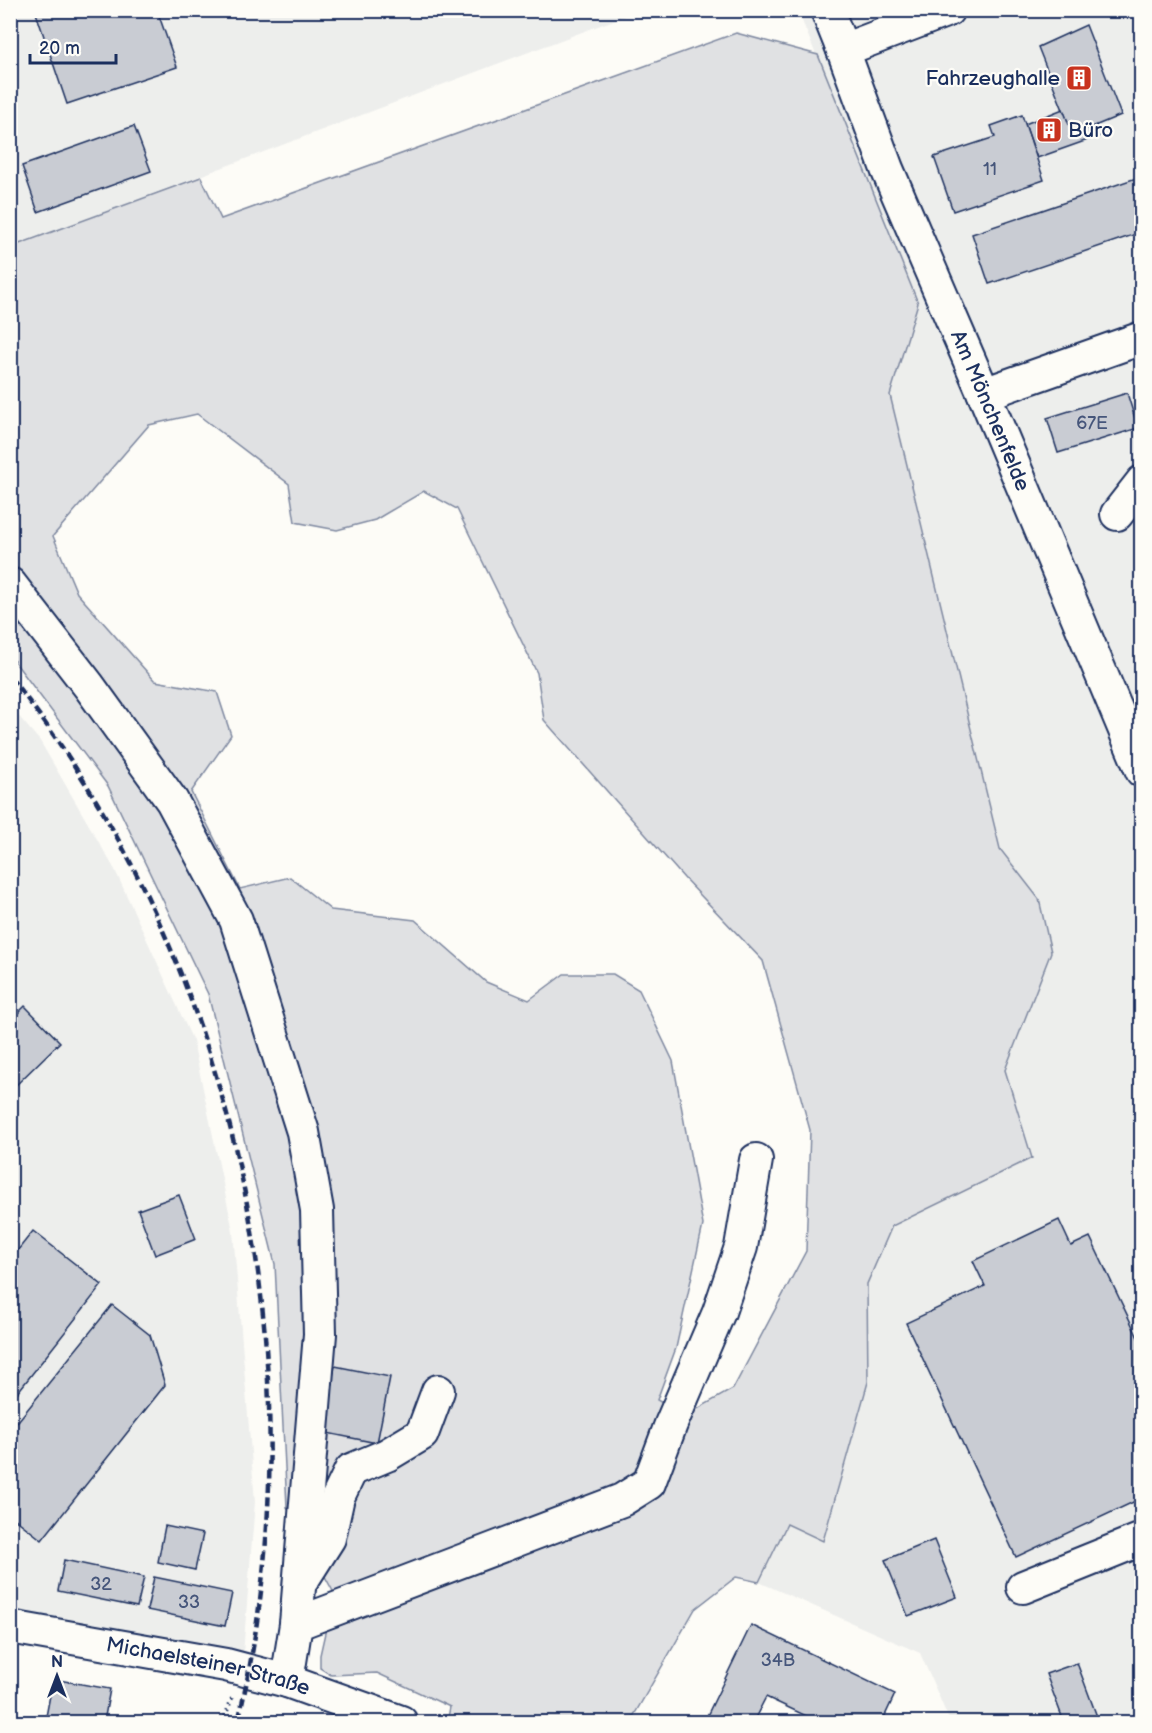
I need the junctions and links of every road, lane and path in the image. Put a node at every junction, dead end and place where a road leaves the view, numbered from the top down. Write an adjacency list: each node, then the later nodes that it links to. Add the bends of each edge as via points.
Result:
1 (827, 10): 3 (street, Am Mönchenfelde)
2 (948, 10): 3 (street)
3 (843, 50): 5 (street, Am Mönchenfelde, via 887,169)
4 (1142, 338): 5 (street)
5 (984, 394): 9 (street, Am Mönchenfelde)
6 (1142, 482): 7 (street)
7 (1117, 514)
8 (10, 584): 13 (street, via 172,801 236,920 303,1132 317,1210 320,1334)
9 (1142, 771)
10 (756, 1160): 15 (street, via 741,1247 649,1483 622,1500)
11 (438, 1391): 13 (street, via 422,1434 351,1470 338,1497 329,1538)
12 (1142, 1539): 14 (street)
13 (299, 1585): 15 (street)
14 (1023, 1587)
15 (296, 1624): 17 (street)
16 (10, 1627): 17 (street, Michaelsteiner Straße, via 225,1665)
17 (287, 1681): 18 (street, Michaelsteiner Straße)
18 (401, 1722)

